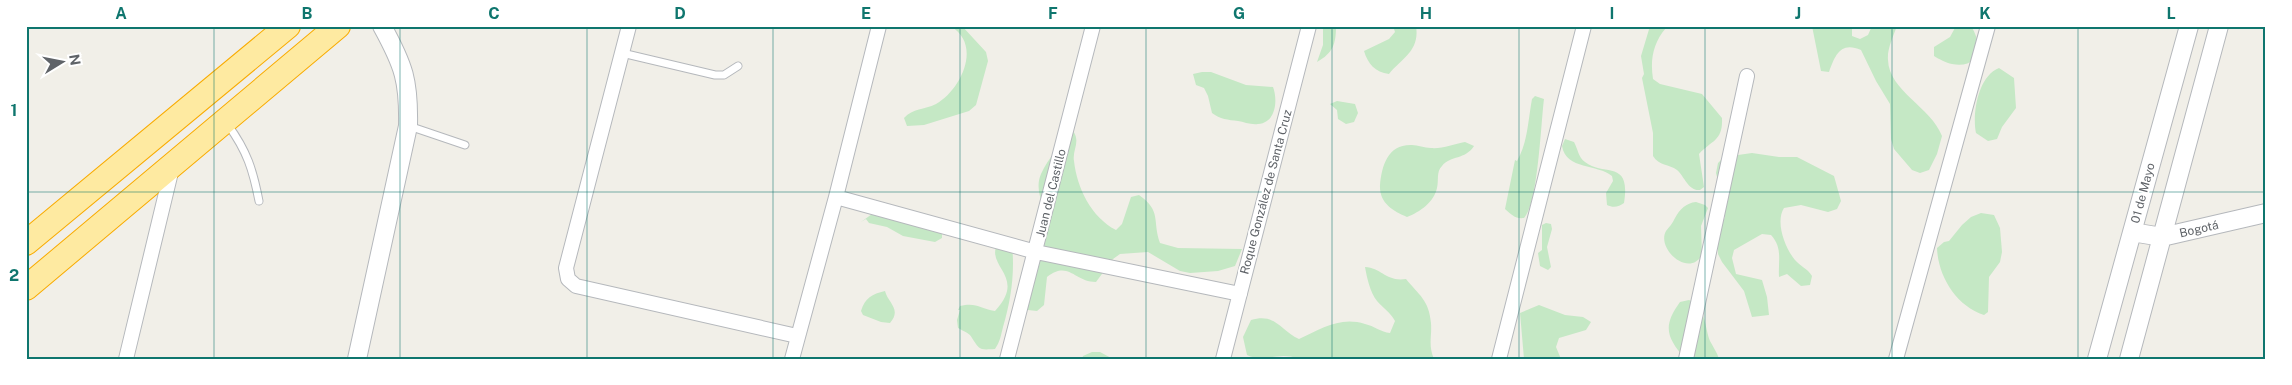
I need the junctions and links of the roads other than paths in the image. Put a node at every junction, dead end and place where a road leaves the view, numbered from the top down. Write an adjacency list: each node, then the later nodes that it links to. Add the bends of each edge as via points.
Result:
1 (288, 26): 24 (highway)
2 (338, 26): 15 (highway)
3 (382, 26): 16 (street, via 400,59 409,92)
4 (629, 26): 12 (street)
5 (879, 26): 19 (street)
6 (1093, 26): 25 (street, Juan del Castillo)
7 (1310, 26): 27 (street, Roque González de Santa Cruz)
8 (1584, 26): 34 (street)
9 (1988, 26): 36 (street)
10 (2189, 26): 22 (street, 01 de Mayo)
11 (2219, 26): 23 (street)
12 (622, 53): 13 (lane, via 715,75 724,75); 28 (street, via 566,268 568,279 576,286)
13 (738, 66)
14 (1747, 76): 35 (street)
15 (225, 120): 18 (highway); 20 (lane, via 247,154)
16 (408, 126): 17 (lane); 30 (street)
17 (465, 145)
18 (173, 163): 26 (highway); 29 (street)
19 (836, 198): 25 (street); 28 (street)
20 (259, 201)
21 (2266, 213): 23 (street, Bogotá)
22 (2132, 232): 23 (street, Bogotá); 37 (street, 01 de Mayo)
23 (2162, 237): 38 (street)
24 (26, 243)
25 (1036, 252): 27 (street); 32 (street, Juan del Castillo)
26 (26, 288)
27 (1240, 294): 33 (street, Roque González de Santa Cruz)
28 (797, 336): 31 (street)
29 (126, 359)
30 (357, 359)
31 (792, 359)
32 (1007, 359)
33 (1223, 359)
34 (1500, 359)
35 (1686, 359)
36 (1896, 359)
37 (2096, 359)
38 (2129, 359)

